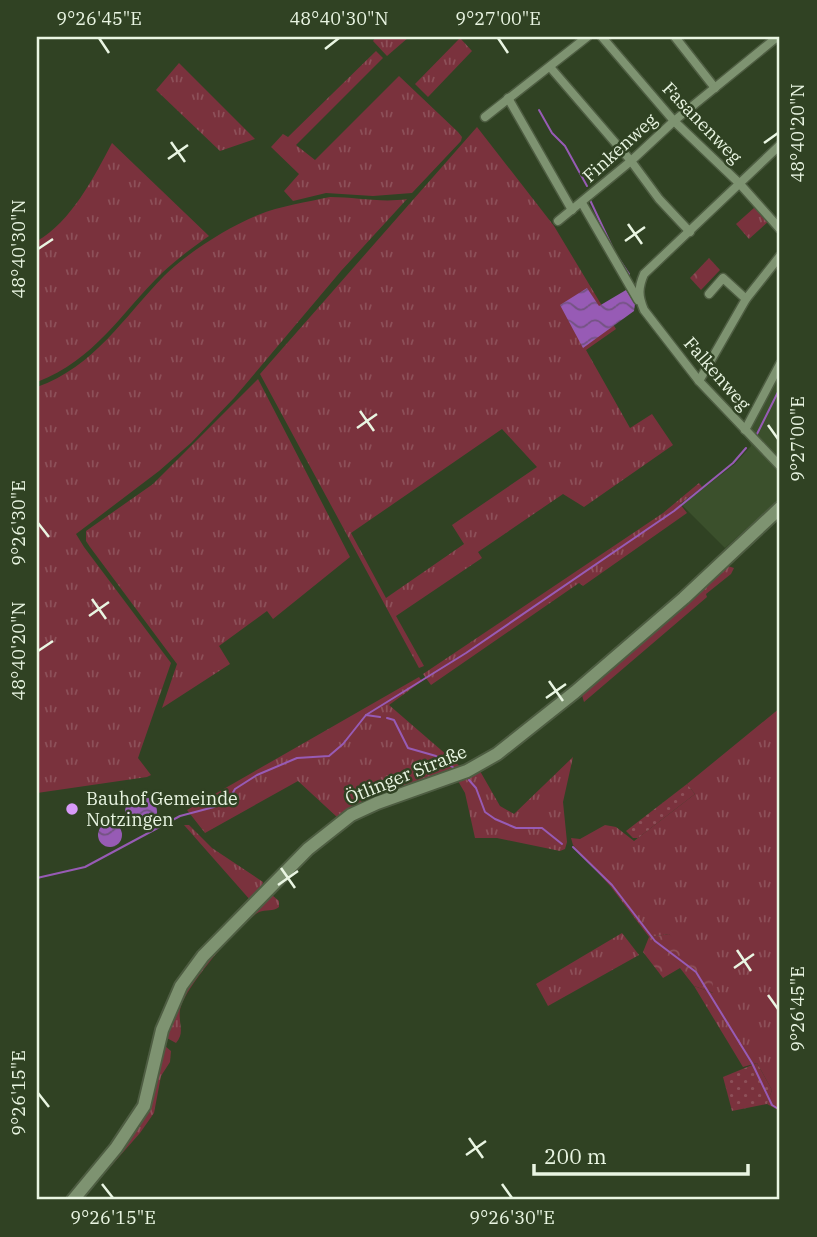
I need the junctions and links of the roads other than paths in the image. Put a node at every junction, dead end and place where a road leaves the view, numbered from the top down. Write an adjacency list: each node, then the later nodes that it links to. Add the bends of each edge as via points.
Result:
1 (587, 37): 6 (street)
2 (602, 37): 10 (street, Fasanenweg)
3 (675, 37): 7 (street)
4 (775, 37): 5 (street); 7 (street, Finkenweg)
5 (780, 42)
6 (550, 67): 8 (street); 12 (street)
7 (715, 88): 10 (street, Finkenweg)
8 (508, 98): 9 (street); 17 (street)
9 (485, 117)
10 (674, 121): 12 (street, Finkenweg); 13 (street, Fasanenweg)
11 (780, 145): 13 (street)
12 (631, 161): 14 (street); 16 (street, Finkenweg)
13 (739, 183): 19 (street, Fasanenweg); 20 (street)
14 (649, 186): 15 (street); 20 (street)
15 (640, 193)
16 (582, 203): 17 (street, Finkenweg); 24 (street)
17 (572, 210): 18 (street, Finkenweg)
18 (558, 221)
19 (780, 229)
20 (690, 232): 24 (street, Falkenweg, via 644,274 639,285)
21 (780, 256): 23 (street)
22 (709, 294): 23 (street, via 723,278)
23 (746, 299): 26 (street)
24 (644, 310): 26 (street, Falkenweg)
25 (780, 364): 27 (street)
26 (699, 381): 27 (street, Falkenweg)
27 (744, 430): 28 (street, Falkenweg)
28 (779, 461)
29 (780, 508): 30 (street, Ötlinger Straße, via 655,624 497,754 467,771 351,815 308,849 203,956 181,986 162,1030 144,1106)
30 (73, 1200)

